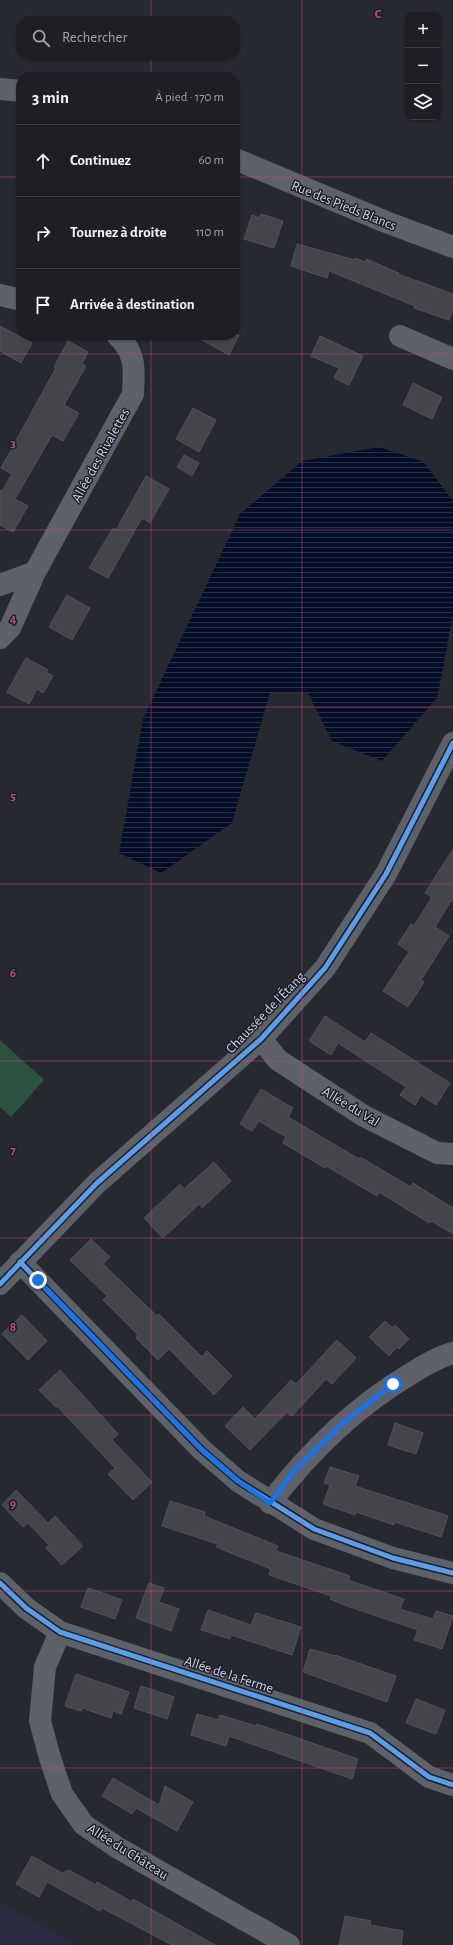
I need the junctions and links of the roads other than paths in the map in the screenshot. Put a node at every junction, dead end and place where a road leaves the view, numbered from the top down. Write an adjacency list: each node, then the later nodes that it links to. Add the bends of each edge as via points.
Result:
1 (0, 88): 2 (street)
2 (16, 90)
3 (240, 161): 4 (street, Rue des Pieds Blancs)
4 (453, 247)
5 (0, 295): 6 (street)
6 (16, 299)
7 (400, 336): 9 (street)
8 (123, 340): 10 (street, Allée des Rivalettes, via 134,361 133,394)
9 (453, 359)
10 (35, 572): 11 (street); 12 (street, Allée des Rivalettes, via 10,628)
11 (0, 585)
12 (0, 638)
13 (453, 743): 14 (street, Chaussée de l'Étang, via 386,874 325,968)
14 (260, 1038): 15 (street, Allée du Val, via 278,1060 364,1116 436,1153); 16 (street, Chaussée de l'Étang, via 97,1183)
15 (453, 1154)
16 (20, 1262): 17 (street, Chaussée de l'Étang); 19 (street, via 202,1450 238,1481)
17 (0, 1284)
18 (453, 1353): 19 (street, via 439,1357 393,1384 344,1422 294,1471)
19 (270, 1503): 20 (street, via 314,1529 392,1558)
20 (453, 1573)
21 (0, 1583): 22 (street, Allée de la Ferme, via 26,1608)
22 (60, 1632): 23 (street, Allée de la Ferme, via 370,1733 429,1776); 24 (street, Allée du Château, via 46,1667 40,1721 62,1794 84,1825 118,1848)
23 (453, 1785)
24 (289, 1945)

